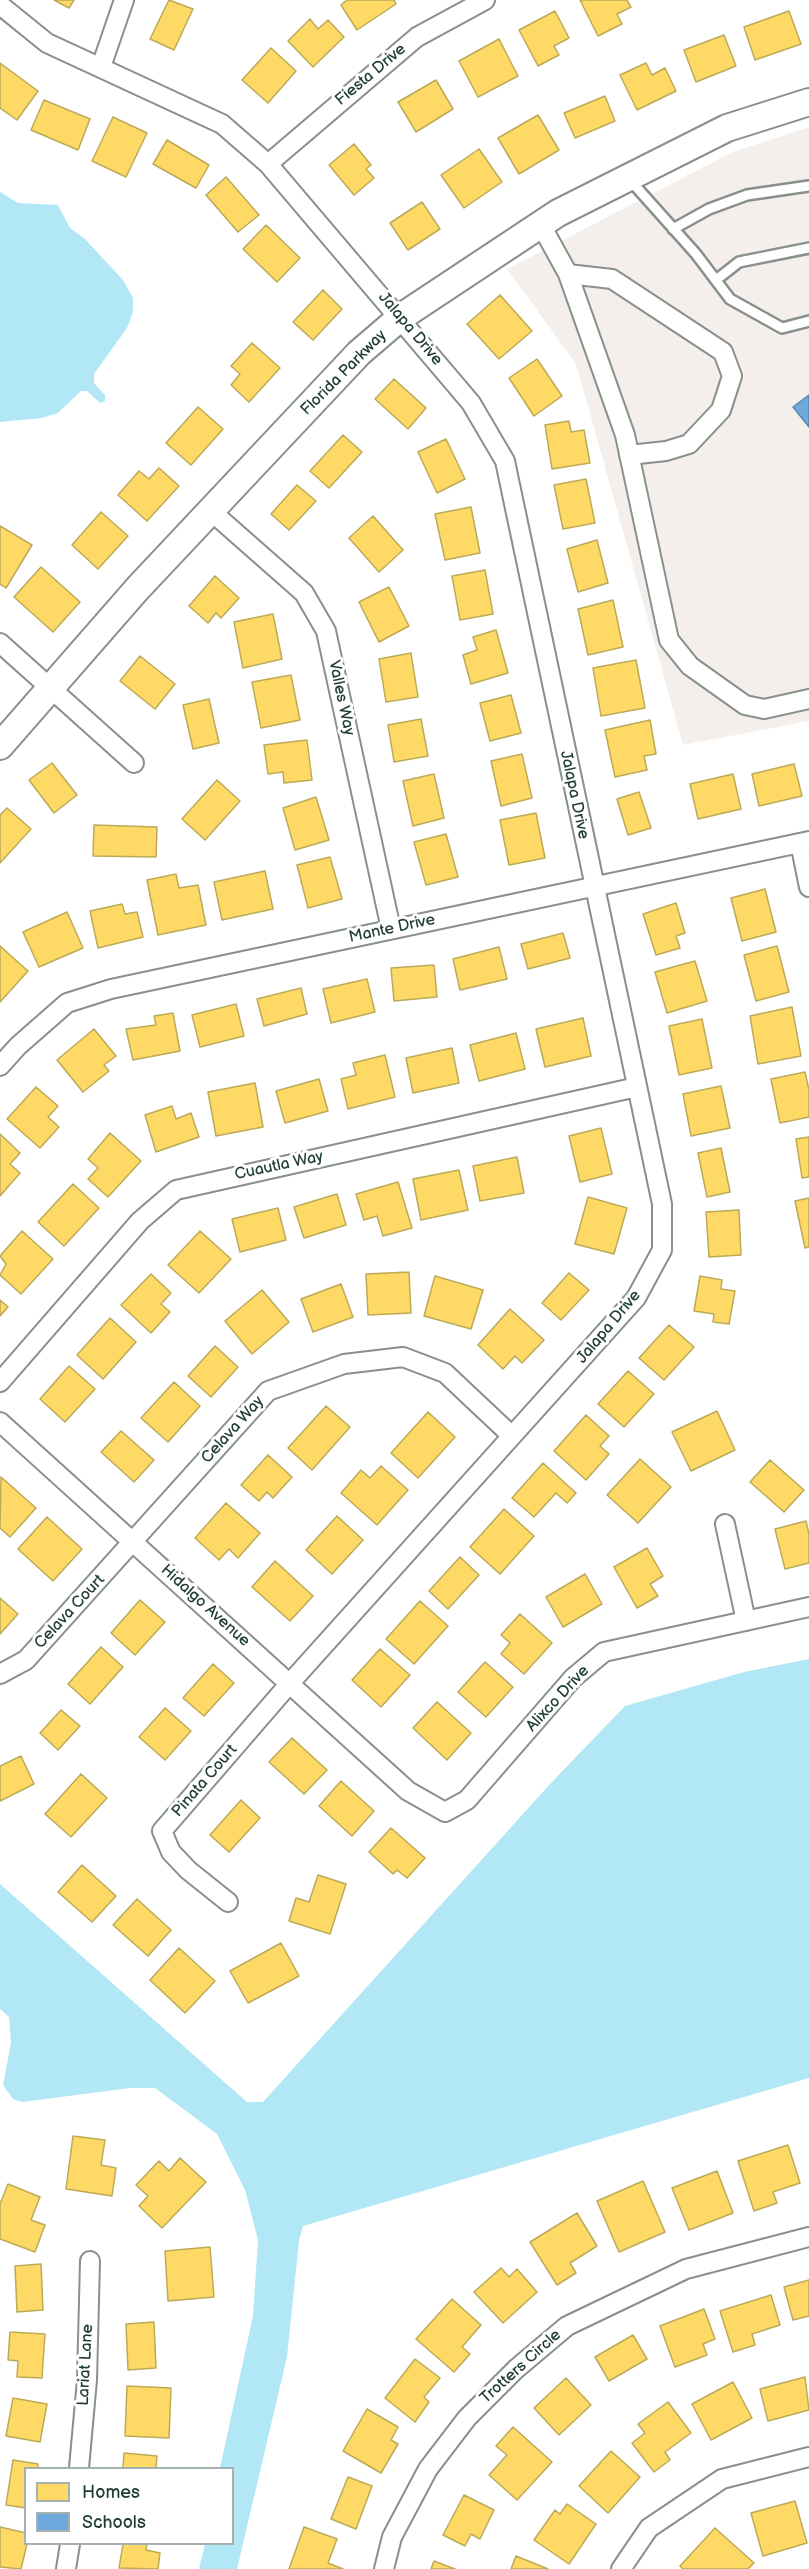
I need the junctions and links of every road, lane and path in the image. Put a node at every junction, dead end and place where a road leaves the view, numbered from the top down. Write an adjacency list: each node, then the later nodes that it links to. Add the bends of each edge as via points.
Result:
1 (124, 0): 4 (street)
2 (485, 0): 6 (street, Fiesta Drive, via 417,37)
3 (0, 5): 4 (street, Jalapa Drive, via 47,44)
4 (101, 67): 6 (street, Jalapa Drive, via 222,124)
5 (809, 102): 7 (street, Florida Parkway, via 727,128)
6 (268, 164): 14 (street, Jalapa Drive)
7 (628, 178): 9 (street, Florida Parkway); 10 (lane)
8 (809, 186): 10 (lane, via 747,195 708,209)
9 (541, 225): 12 (street); 14 (street, Florida Parkway)
10 (674, 229): 13 (lane)
11 (809, 248): 13 (lane, via 739,262)
12 (568, 274): 16 (street); 16 (street, via 612,279 723,352 732,376 721,410 689,444 666,452)
13 (716, 280): 15 (lane, via 730,299 782,328)
14 (401, 317): 17 (street, Florida Parkway, via 359,353); 24 (street, Jalapa Drive, via 471,403 505,461)
15 (809, 321)
16 (630, 455): 20 (street, via 669,640 690,666 745,705 764,709)
17 (212, 512): 19 (street, Florida Parkway, via 138,588); 26 (street, Valles Way, via 304,593 326,631)
18 (0, 643): 19 (street)
19 (51, 689): 21 (street, Florida Parkway); 22 (street)
20 (809, 699)
21 (0, 746)
22 (134, 763)
23 (804, 842): 24 (street, Mante Drive); 25 (street)
24 (592, 885): 26 (street, Mante Drive); 28 (street, Jalapa Drive)
25 (809, 887)
26 (390, 929): 27 (street, Mante Drive, via 111,989 67,1003)
27 (0, 1066)
28 (637, 1087): 29 (street, Cuautla Way, via 176,1190 140,1221); 31 (street, Jalapa Drive, via 662,1204 662,1250 636,1298)
29 (0, 1382)
30 (0, 1422): 33 (street, Hidalgo Avenue)
31 (512, 1436): 33 (street, Celava Way, via 445,1373 403,1357 344,1364 268,1391); 37 (street, Jalapa Drive)
32 (725, 1524): 35 (street)
33 (135, 1542): 36 (street, Celava Court, via 26,1660); 37 (street, Hidalgo Avenue)
34 (809, 1607): 35 (street, Alixco Drive)
35 (746, 1621): 38 (street, Alixco Drive, via 604,1652 573,1678 467,1800 445,1812)
36 (0, 1674)
37 (290, 1683): 38 (street, Hidalgo Avenue); 39 (street, Pinata Court, via 162,1831 171,1852)
38 (408, 1791)
39 (228, 1902)
40 (809, 2237): 46 (street, Trotters Circle, via 686,2269 567,2326 516,2368 467,2418 428,2469 392,2537)
41 (90, 2261): 43 (street, Lariat Lane, via 87,2380)
42 (809, 2457): 47 (street, via 722,2479 649,2528)
43 (79, 2467)
44 (70, 2545): 45 (street)
45 (66, 2569)
46 (384, 2569)
47 (621, 2569)

